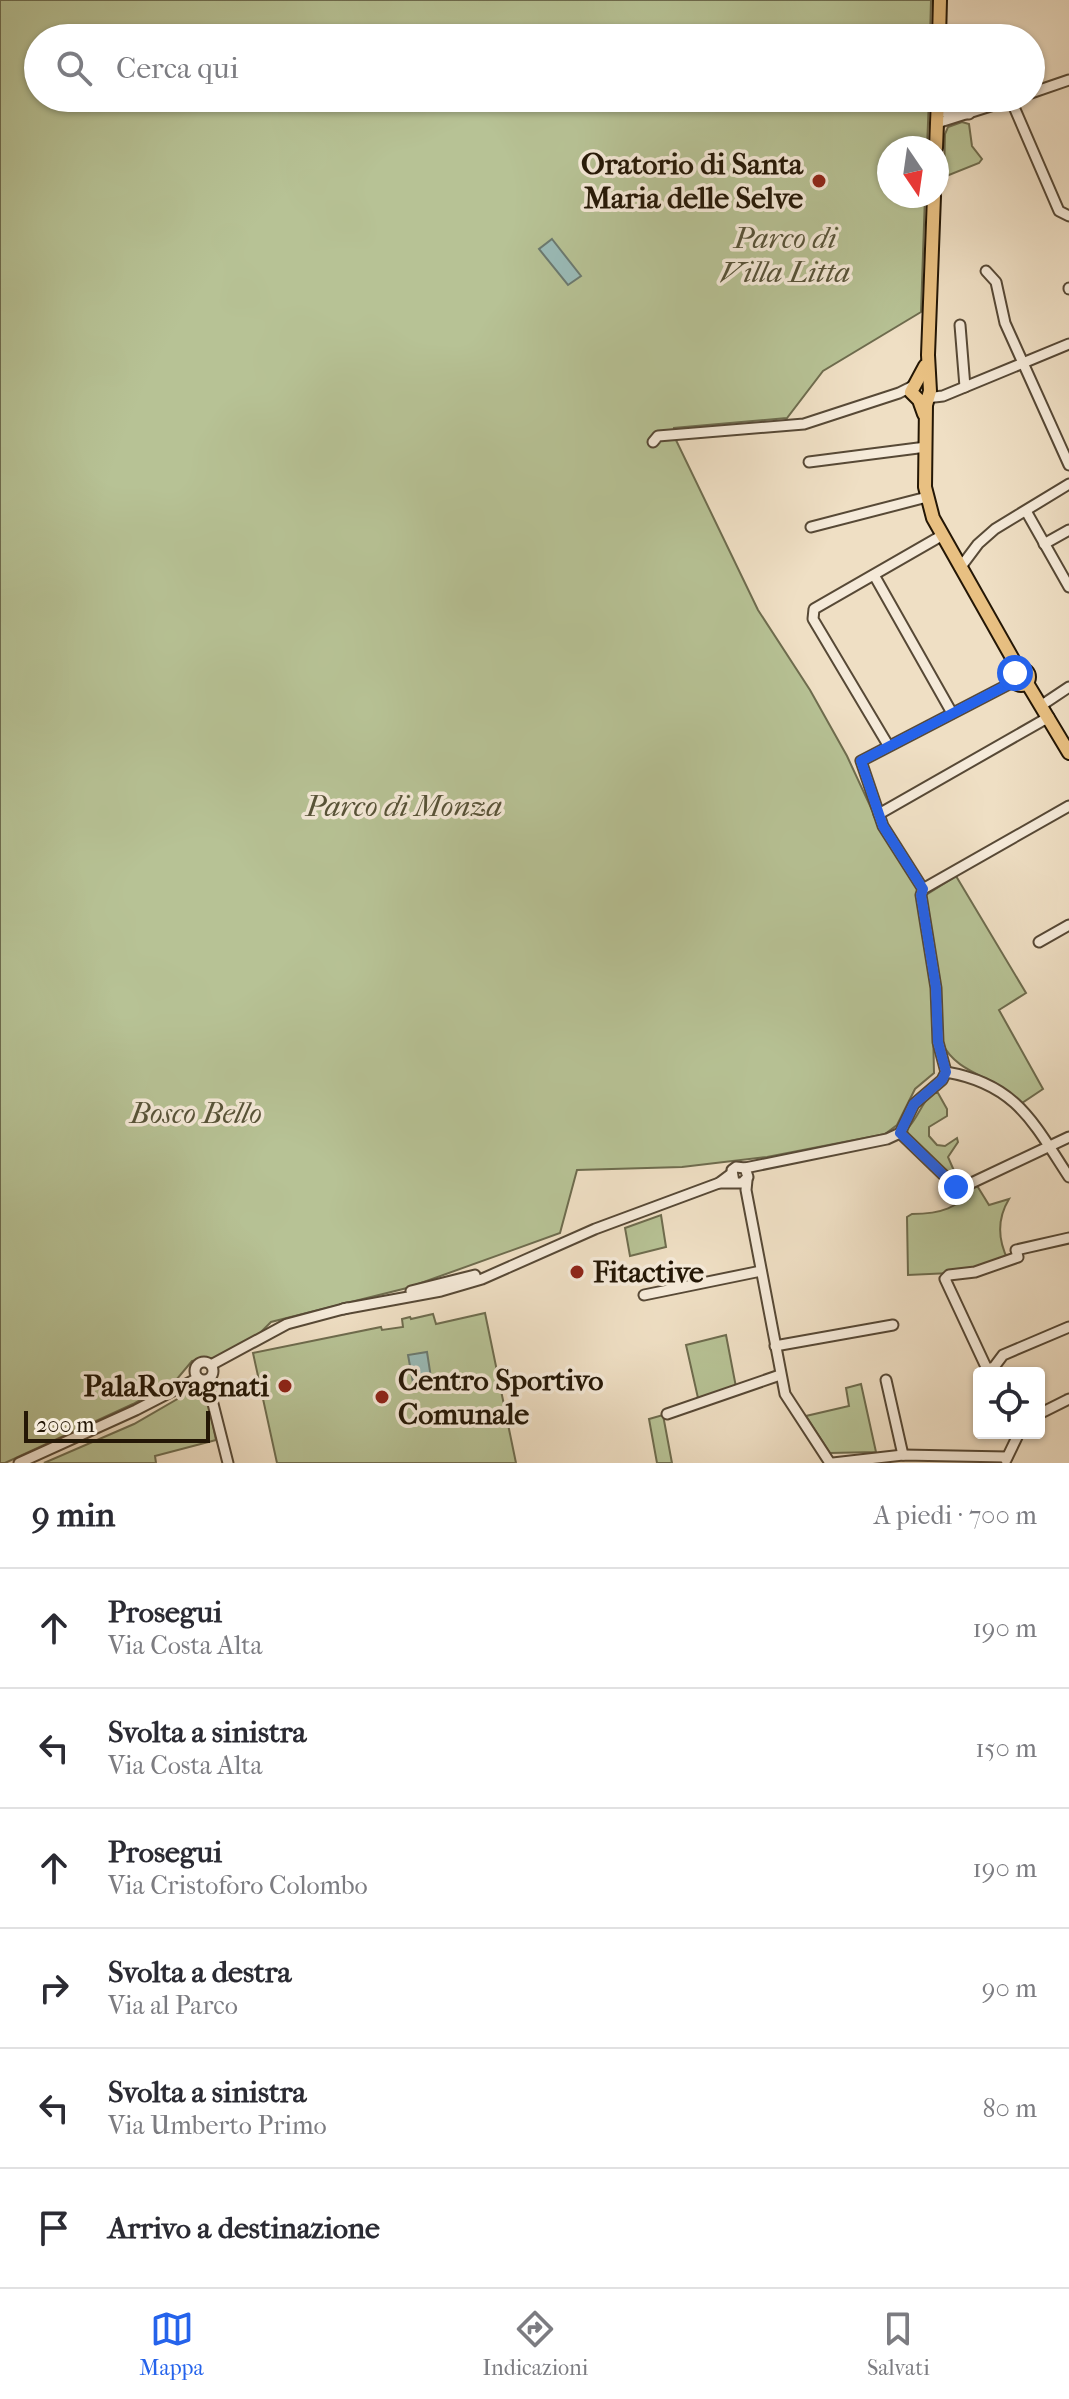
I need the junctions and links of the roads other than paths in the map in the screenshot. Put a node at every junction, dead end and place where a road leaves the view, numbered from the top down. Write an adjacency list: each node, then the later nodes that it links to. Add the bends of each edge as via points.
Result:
1 (940, 0): 2 (main road)
2 (939, 24)
3 (1069, 80): 4 (street)
4 (1045, 88)
5 (938, 112): 11 (main road)
6 (959, 112): 10 (street)
7 (961, 112): 10 (street)
8 (976, 112): 10 (street)
9 (1018, 112): 13 (street, via 1059,211)
10 (970, 114)
11 (937, 136)
12 (934, 208): 19 (main road, via 928,355)
13 (1069, 216)
14 (986, 271): 17 (street, via 996,282 1005,323)
15 (960, 325): 18 (street)
16 (1069, 344): 17 (street)
17 (1023, 363): 18 (street); 23 (street)
18 (965, 387): 19 (street, via 943,396)
19 (918, 392): 20 (street, via 804,424 686,432 658,436); 21 (main road, via 926,419)
20 (653, 442)
21 (926, 447): 22 (street); 25 (main road)
22 (809, 462)
23 (1069, 465)
24 (1069, 484): 26 (street)
25 (927, 497): 27 (street); 29 (main road)
26 (1026, 511): 30 (street); 31 (street, via 986,536)
27 (811, 527)
28 (1069, 530): 30 (street)
29 (941, 536): 31 (main road); 32 (street)
30 (1044, 544): 33 (street)
31 (960, 568): 34 (main road)
32 (874, 575): 37 (street); 39 (street, via 814,609 813,619)
33 (1069, 587)
34 (1020, 678): 36 (main road); 37 (street)
35 (1069, 687): 36 (street)
36 (1042, 705): 38 (main road)
37 (952, 713): 39 (street)
38 (1049, 717): 40 (main road); 42 (street)
39 (888, 745): 42 (street, via 861,761)
40 (1069, 753)
41 (1069, 806): 43 (street)
42 (879, 814): 43 (street)
43 (923, 889): 46 (street)
44 (1069, 925): 45 (street)
45 (1039, 942)
46 (945, 1067): 47 (street, via 942,1080 914,1104); 49 (street, via 1002,1091)
47 (900, 1133): 49 (street, via 956,1187); 51 (street, via 770,1164)
48 (1069, 1137): 49 (street)
49 (1050, 1147): 50 (street)
50 (1069, 1177)
51 (741, 1179): 53 (street); 58 (street, via 719,1183 482,1279 287,1324)
52 (1069, 1238): 56 (street, via 1016,1250 1018,1257 949,1275 946,1281 990,1370 1003,1355)
53 (761, 1271): 54 (street); 57 (street)
54 (644, 1295)
55 (893, 1325): 57 (street)
56 (1069, 1327)
57 (775, 1346): 59 (street)
58 (211, 1365): 60 (street, via 212,1375); 60 (street, via 198,1365 195,1373)
59 (780, 1375): 65 (street); 71 (street, via 785,1394)
60 (202, 1379): 69 (street); 70 (street)
61 (886, 1380): 67 (street)
62 (1069, 1398): 63 (street); 64 (street)
63 (1049, 1402)
64 (1045, 1411)
65 (667, 1414)
66 (1016, 1439): 68 (street)
67 (903, 1455): 68 (street); 71 (street)
68 (1006, 1460)
69 (19, 1463)
70 (228, 1463)
71 (831, 1463)

